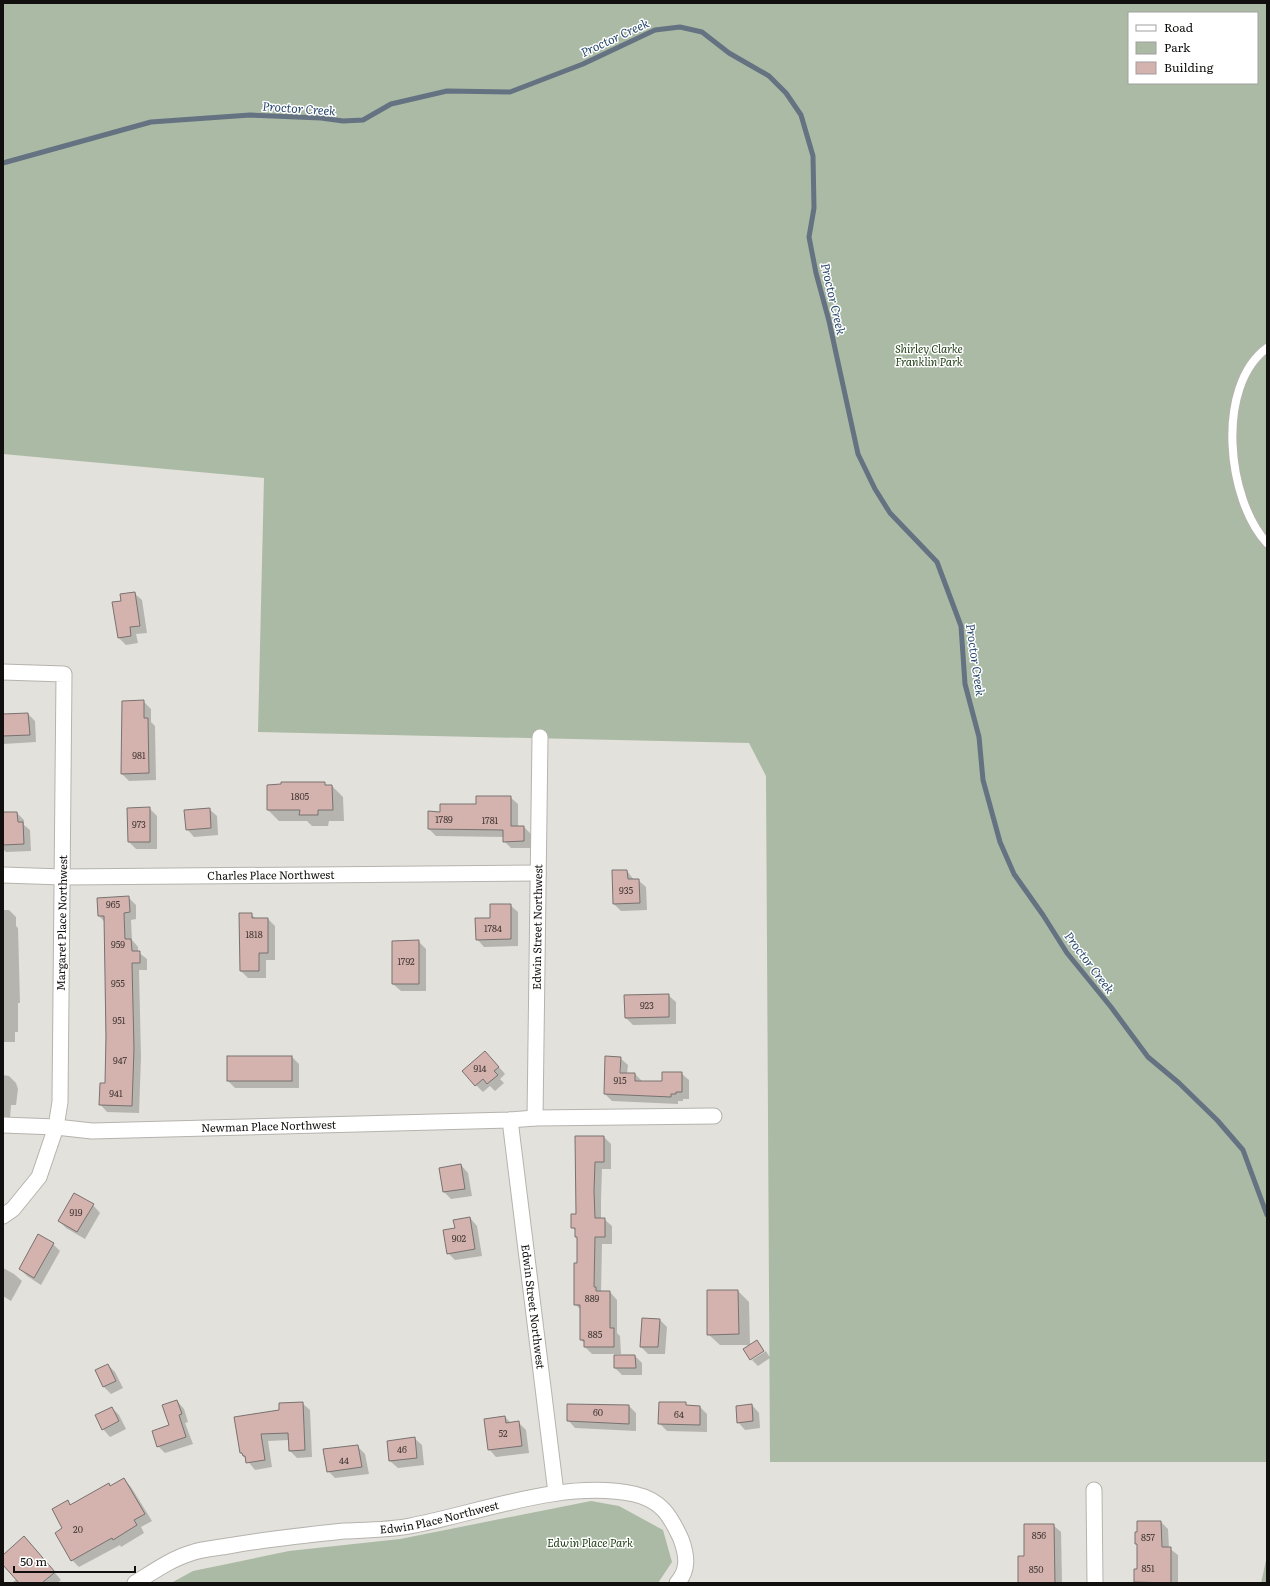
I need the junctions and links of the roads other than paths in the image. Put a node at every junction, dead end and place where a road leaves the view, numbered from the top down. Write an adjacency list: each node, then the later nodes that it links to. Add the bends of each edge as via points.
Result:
1 (1267, 348): 2 (lane, via 1248,369 1239,391 1232,421 1233,463 1241,495 1250,518)
2 (1267, 544)
3 (3, 672): 7 (street, Margaret Place Northwest, via 64,674)
4 (540, 737): 5 (street, Edwin Street Northwest)
5 (538, 873): 7 (street, Charles Place Northwest); 9 (street, Edwin Street Northwest)
6 (3, 876): 7 (street, Charles Place Northwest)
7 (63, 877): 12 (street, Margaret Place Northwest, via 60,1102)
8 (714, 1116): 9 (street, Newman Place Northwest)
9 (535, 1118): 10 (street, Newman Place Northwest)
10 (510, 1120): 12 (street, Newman Place Northwest, via 92,1131); 15 (street, Edwin Street Northwest)
11 (3, 1125): 12 (street, Newman Place Northwest)
12 (56, 1127): 13 (street, Margaret Place Northwest, via 39,1177)
13 (3, 1216)
14 (1094, 1490): 18 (street)
15 (556, 1493): 16 (street, Edwin Place Northwest, via 408,1526 277,1537 190,1553); 17 (street, Edwin Place Northwest, via 600,1490 633,1494 648,1498 661,1506 672,1518 686,1553 686,1566)
16 (135, 1583)
17 (677, 1583)
18 (1095, 1583)

